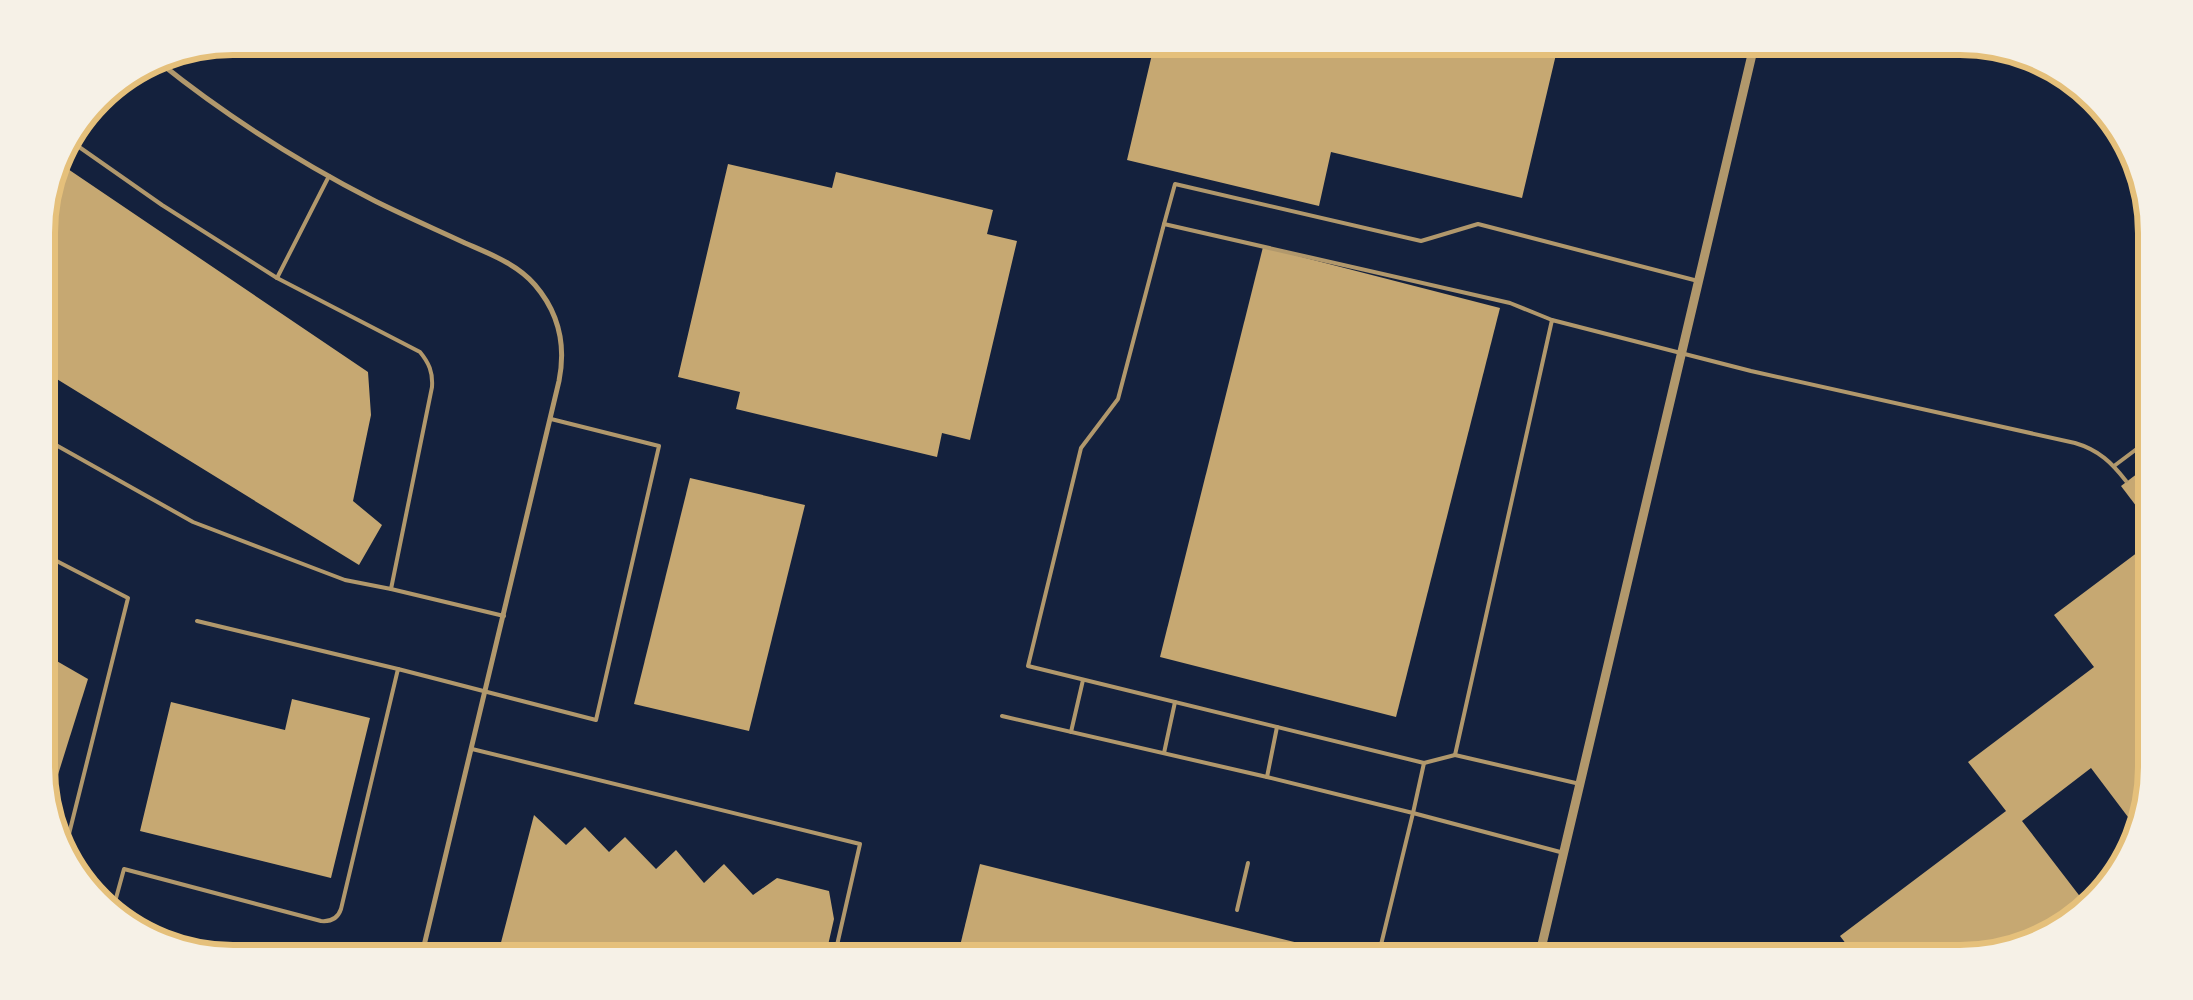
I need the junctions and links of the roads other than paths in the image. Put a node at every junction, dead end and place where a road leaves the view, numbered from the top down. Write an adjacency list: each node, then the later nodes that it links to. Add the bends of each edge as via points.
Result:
1 (1752, 55): 7 (street)
2 (167, 68): 4 (street, via 244,125)
3 (78, 146): 6 (lane)
4 (329, 176): 6 (lane); 10 (street, via 386,207 500,259 535,285 552,309 561,337 562,367)
5 (1164, 224): 7 (lane, via 1175,184 1421,241 1478,224); 8 (lane, via 1510,303); 20 (lane, via 1118,398 1081,448 1028,666)
6 (277, 278): 16 (lane, via 420,352 432,372 432,387)
7 (1698, 281): 9 (street)
8 (1552, 320): 9 (lane); 28 (lane)
9 (1682, 353): 13 (lane, via 2076,443 2098,452); 31 (street)
10 (551, 419): 17 (street); 21 (lane, via 659,446 596,720)
11 (55, 444): 16 (lane, via 193,522 345,580)
12 (2138, 448): 13 (lane)
13 (2114, 466): 14 (lane)
14 (2126, 481)
15 (55, 560): 33 (lane, via 128,598)
16 (391, 589): 17 (lane)
17 (504, 616): 21 (street)
18 (197, 621): 19 (lane)
19 (398, 669): 21 (lane); 36 (lane, via 341,909 336,918 322,921 124,869)
20 (1083, 680): 22 (lane); 25 (lane)
21 (485, 692): 26 (street)
22 (1175, 702): 24 (lane); 27 (lane)
23 (1002, 716): 25 (lane)
24 (1277, 727): 29 (lane); 30 (lane)
25 (1071, 732): 27 (lane)
26 (472, 749): 38 (street); 39 (lane, via 860,844)
27 (1164, 753): 30 (lane)
28 (1455, 755): 29 (lane); 31 (lane)
29 (1424, 763): 32 (lane)
30 (1267, 777): 32 (lane)
31 (1580, 784): 34 (street)
32 (1413, 813): 34 (lane); 40 (lane)
33 (69, 835)
34 (1564, 853): 41 (street)
35 (1248, 863): 37 (lane)
36 (115, 900)
37 (1237, 910)
38 (424, 945)
39 (837, 945)
40 (1381, 945)
41 (1542, 945)

